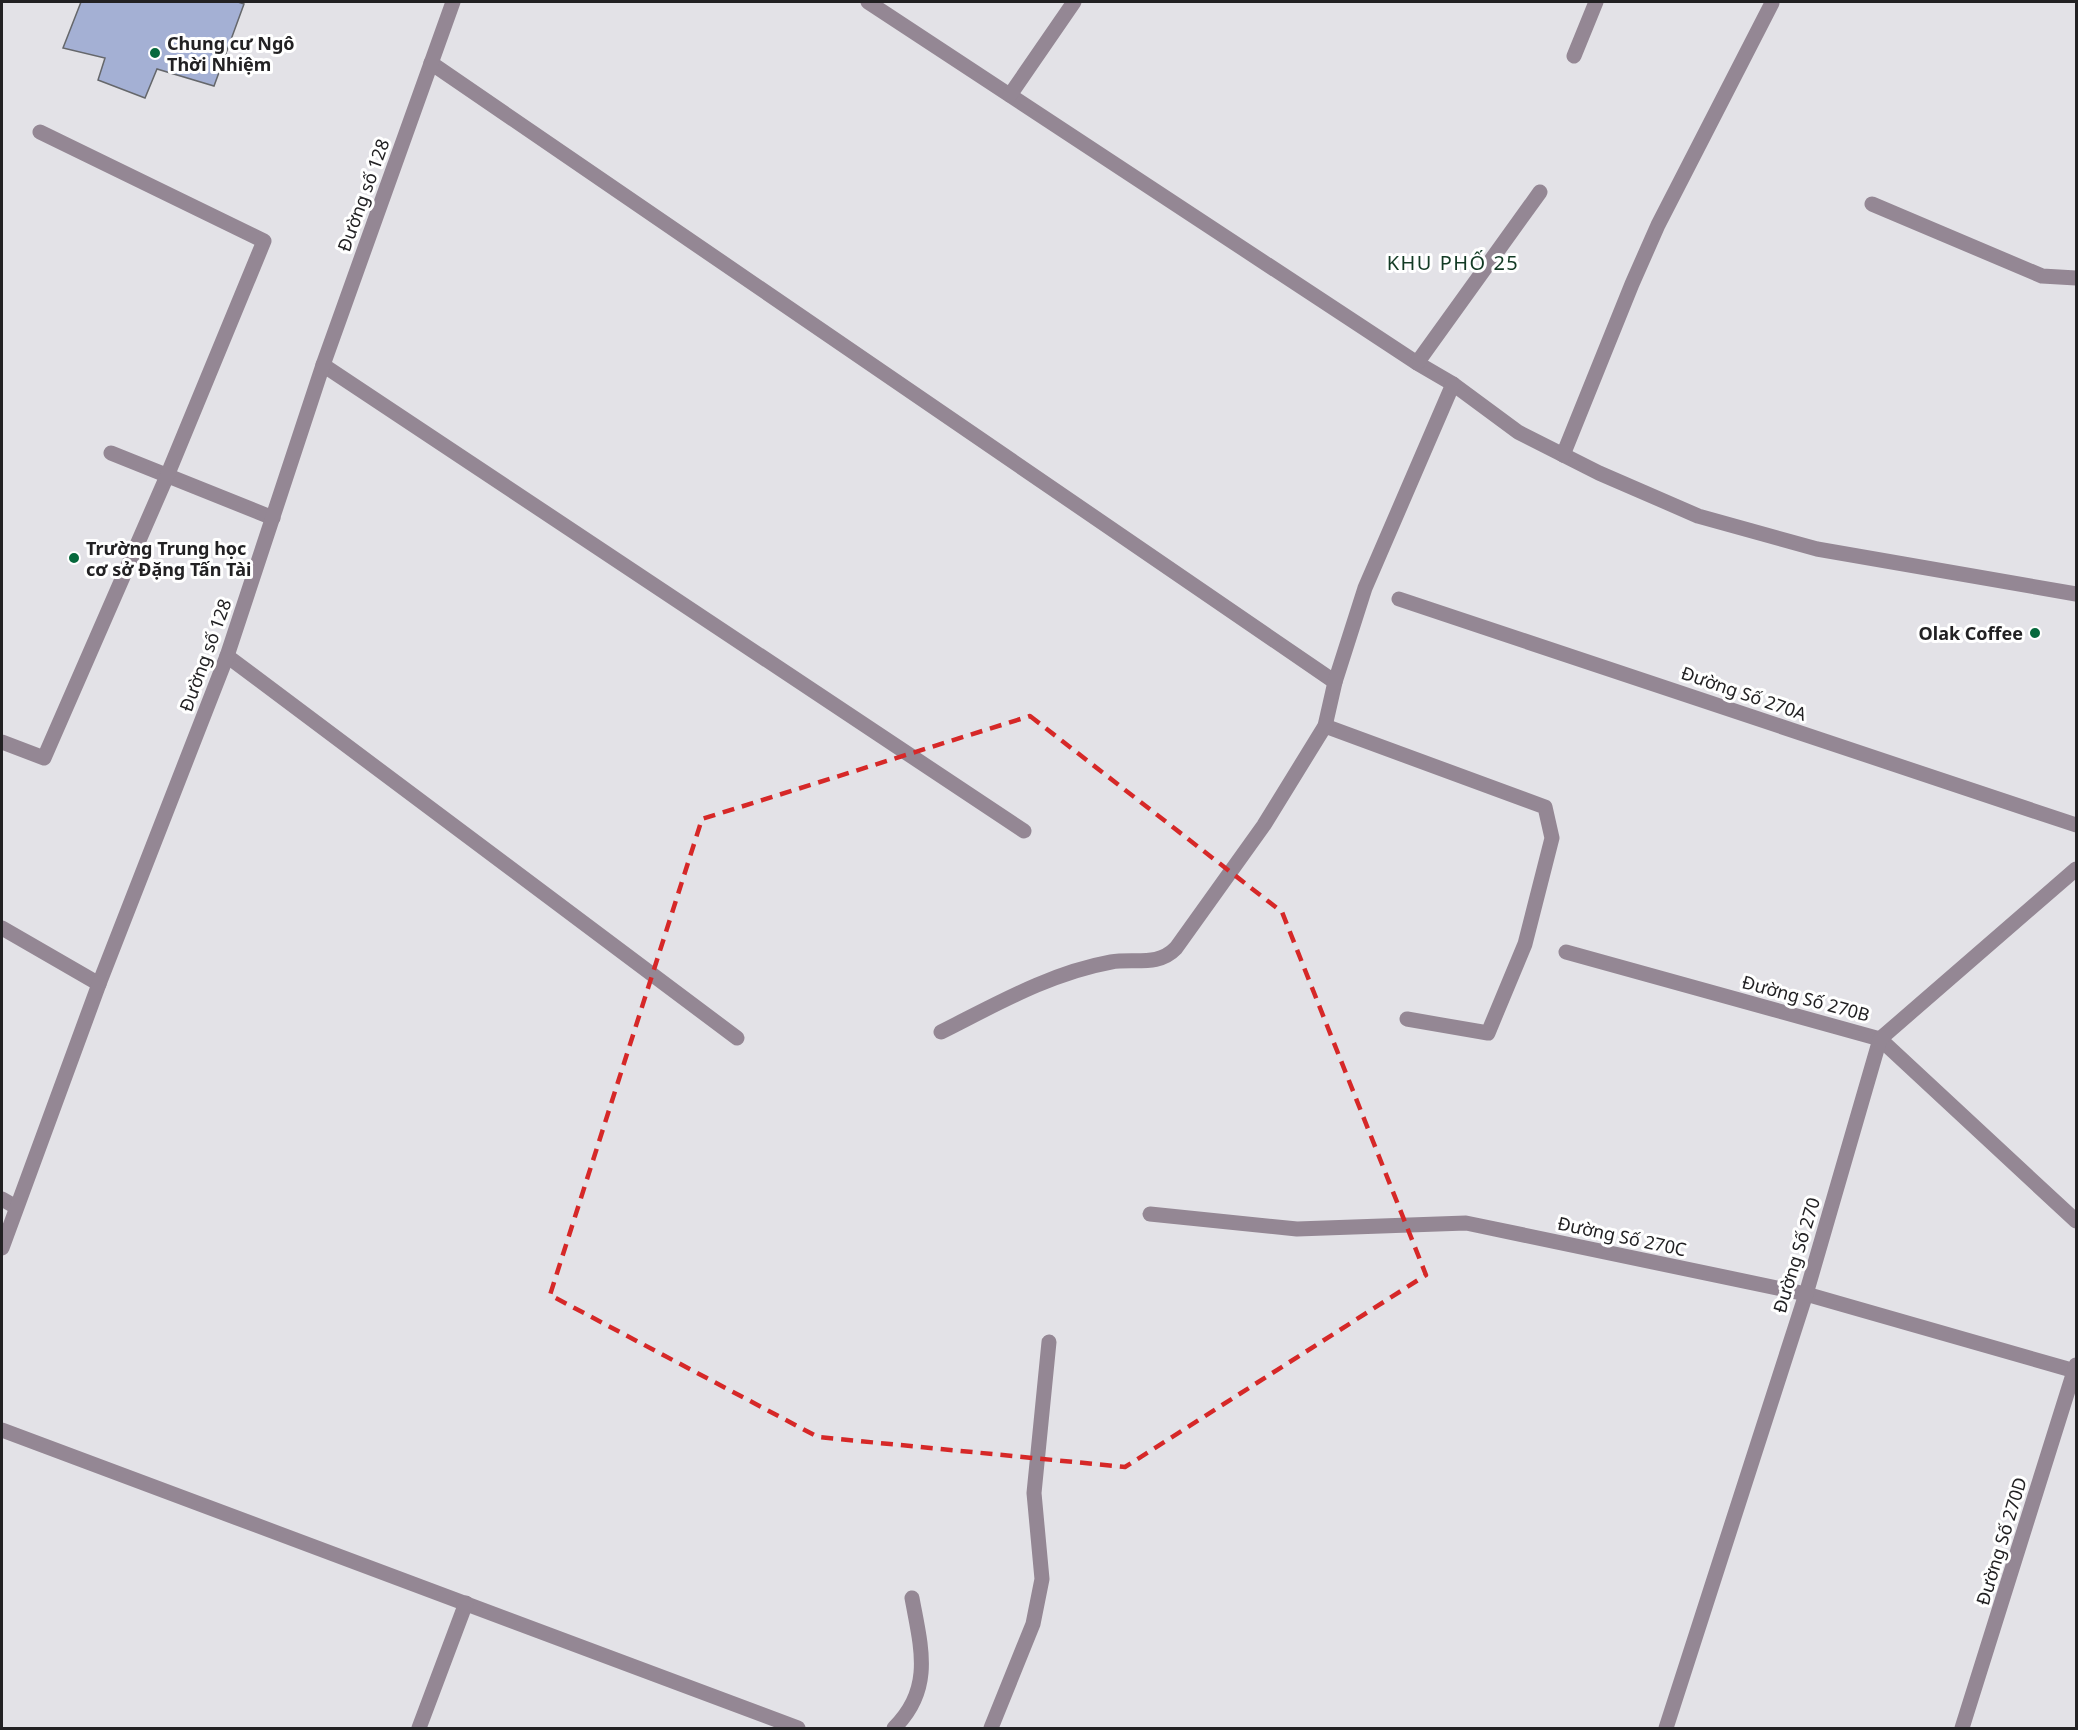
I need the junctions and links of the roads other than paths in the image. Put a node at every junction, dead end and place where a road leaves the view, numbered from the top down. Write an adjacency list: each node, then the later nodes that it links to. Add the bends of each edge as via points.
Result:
1 (453, 2): 7 (street, Đường số 128)
2 (868, 2): 8 (street)
3 (1074, 2): 8 (street)
4 (1596, 2): 6 (street)
5 (1772, 3): 17 (street, via 1658,225)
6 (1574, 56)
7 (431, 63): 14 (street, Đường số 128); 23 (street)
8 (1010, 95): 13 (street)
9 (40, 132): 18 (street, via 264,241)
10 (1540, 192): 13 (street)
11 (1872, 204): 12 (street, via 2042,276)
12 (2076, 278)
13 (1417, 363): 15 (street)
14 (323, 365): 19 (street, Đường số 128); 27 (street)
15 (1453, 384): 17 (street, via 1518,432); 23 (street, via 1365,588)
16 (111, 453): 18 (street)
17 (1563, 455): 20 (street, via 1698,516 1816,549)
18 (167, 476): 19 (street); 25 (street, via 44,758)
19 (273, 518): 22 (street, Đường số 128)
20 (2076, 594)
21 (1399, 599): 26 (street, Đường Số 270A)
22 (227, 656): 31 (street, Đường số 128); 34 (street)
23 (1335, 682): 24 (street)
24 (1325, 726): 32 (street, via 1545,807 1552,838 1525,944 1488,1033); 33 (street, via 1264,825 1170,954 1161,959 1111,962 1067,974)
25 (2, 742)
26 (2076, 825)
27 (1024, 831)
28 (2076, 869): 35 (street)
29 (2, 928): 31 (street)
30 (1566, 952): 35 (street, Đường Số 270B)
31 (99, 984): 37 (street, Đường số 128)
32 (1407, 1019)
33 (941, 1032)
34 (737, 1038)
35 (1880, 1039): 39 (street, Đường Số 270B); 41 (street, Đường Số 270)
36 (2, 1199): 37 (street)
37 (16, 1207): 40 (street, Đường số 128)
38 (1150, 1214): 41 (street, Đường Số 270C, via 1297,1229 1466,1223)
39 (2076, 1221)
40 (2, 1248)
41 (1806, 1294): 43 (street, Đường Số 270C); 51 (street, Đường Số 270)
42 (1049, 1342): 50 (street, via 1034,1493 1042,1579 1033,1624)
43 (2076, 1368): 52 (street, Đường Số 270D)
44 (2, 1430): 46 (street)
45 (912, 1598): 49 (street, via 923,1671 916,1699)
46 (466, 1604): 47 (street); 48 (street)
47 (419, 1728)
48 (798, 1728)
49 (894, 1728)
50 (991, 1728)
51 (1666, 1728)
52 (1962, 1728)

